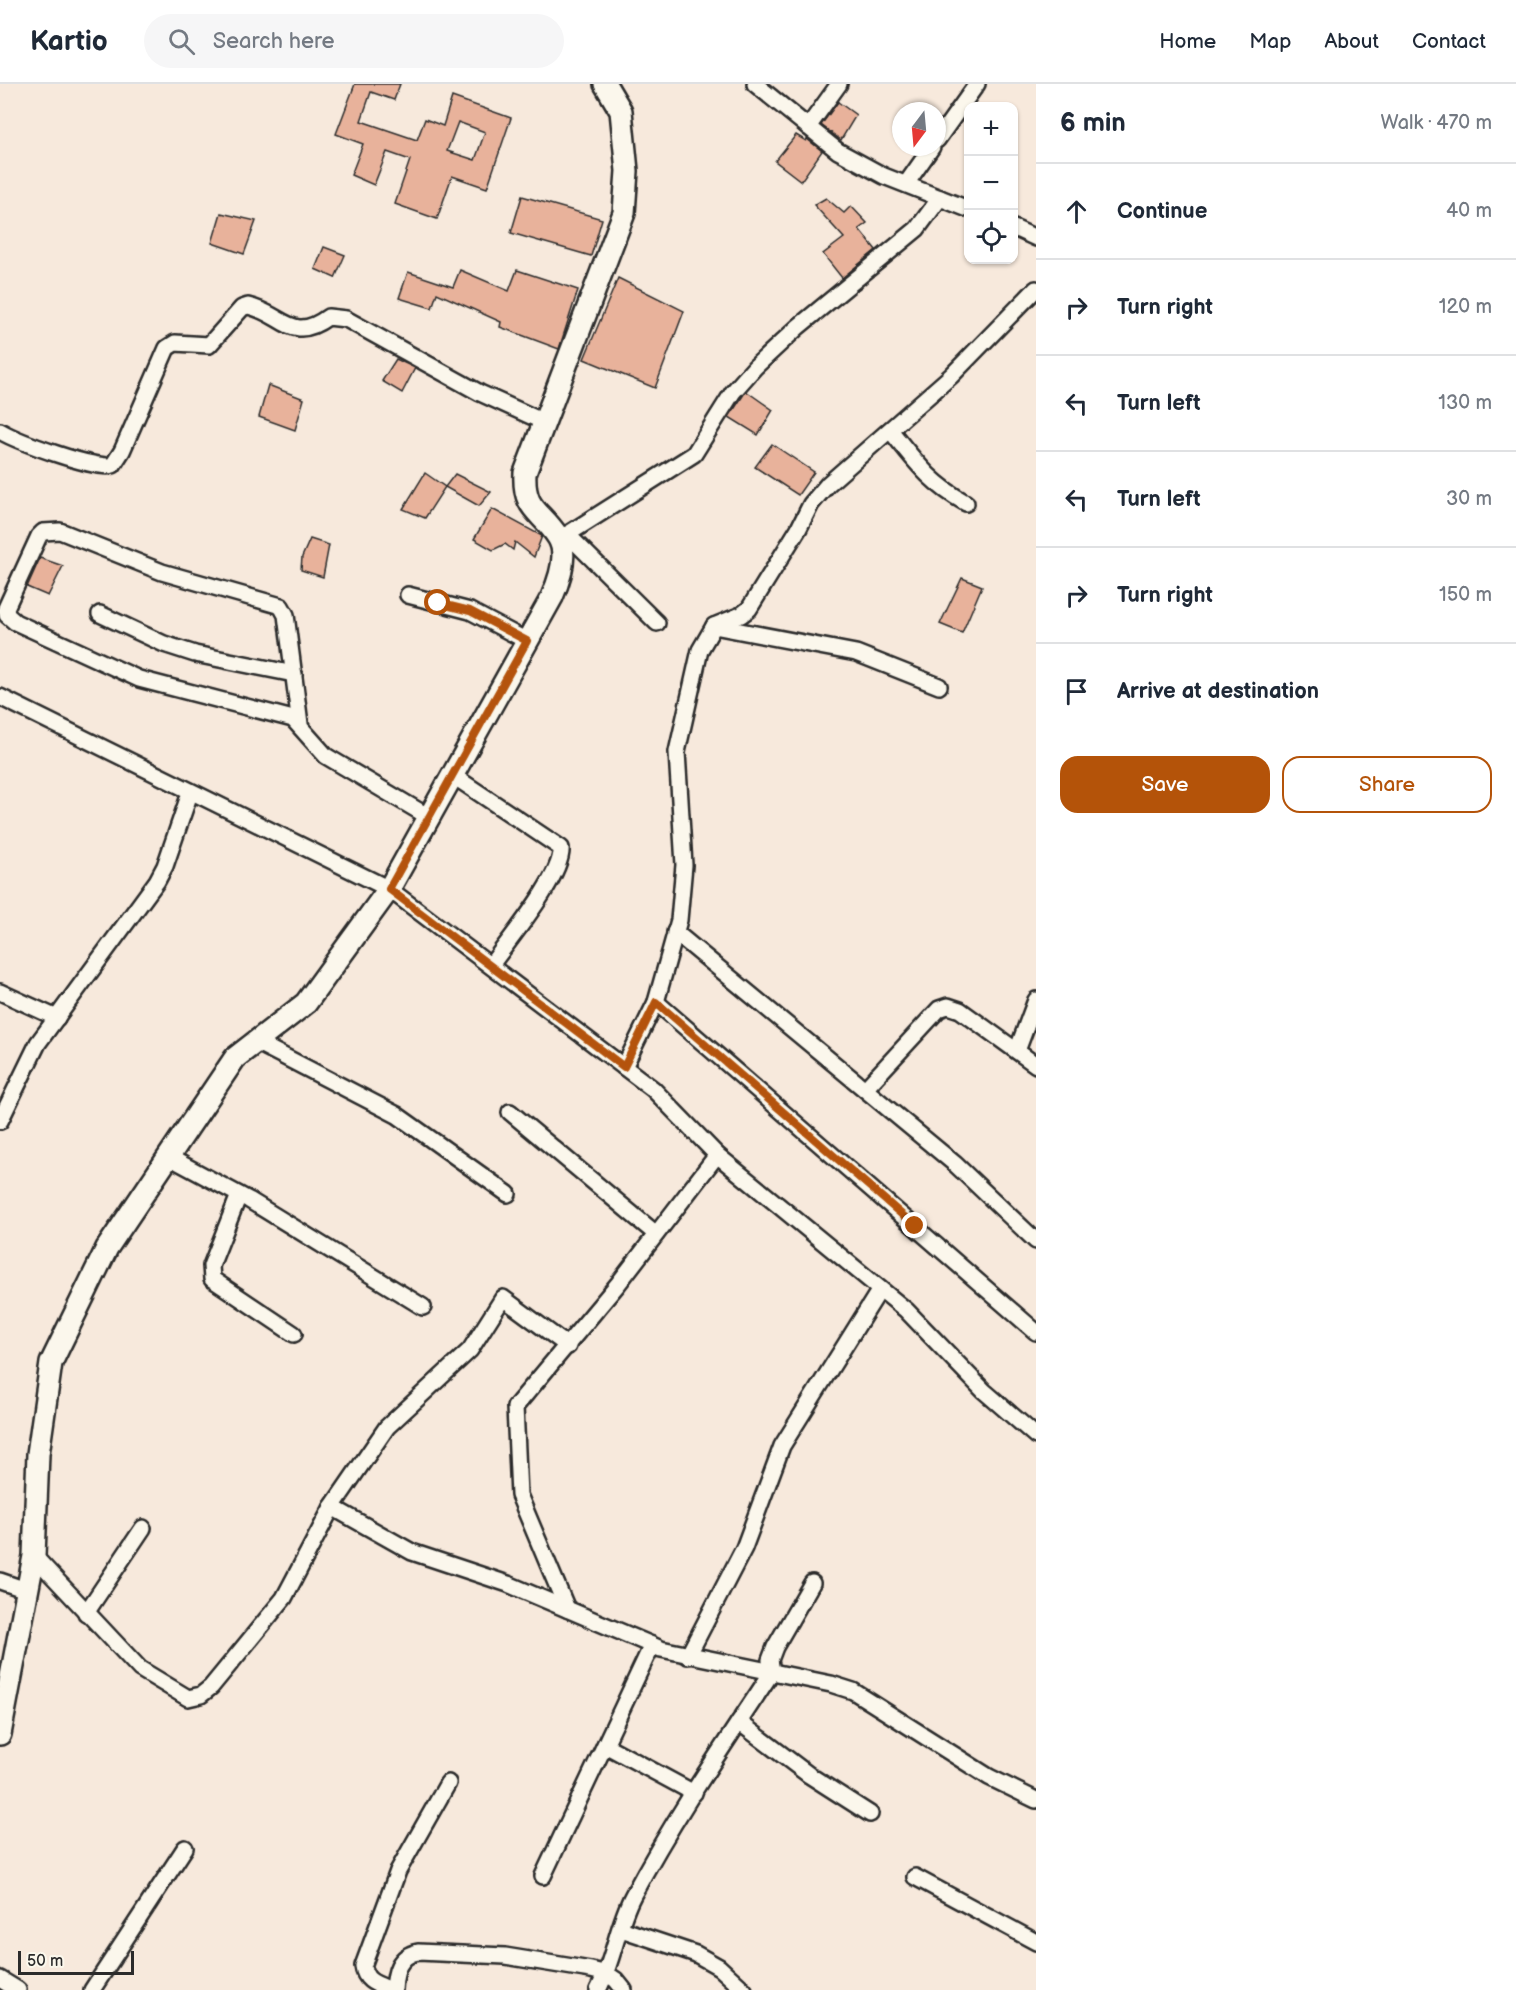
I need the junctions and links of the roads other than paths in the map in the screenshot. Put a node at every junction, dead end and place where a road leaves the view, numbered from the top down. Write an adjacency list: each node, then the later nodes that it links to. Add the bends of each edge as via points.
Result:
1 (605, 84): 14 (street, via 621,111 627,171 624,213)
2 (755, 84): 5 (street)
3 (840, 84): 5 (street)
4 (977, 84): 6 (street)
5 (808, 127): 8 (street, via 852,159)
6 (946, 127)
7 (926, 156): 8 (street)
8 (906, 184): 9 (street)
9 (940, 198): 10 (street); 18 (street, via 917,229 755,367 733,392 694,454)
10 (964, 207)
11 (1018, 230): 12 (street)
12 (1036, 238)
13 (1036, 289): 15 (street, via 951,376)
14 (544, 422): 16 (street, via 471,388 346,319 328,317 313,328 300,329 248,306 209,345 175,343 168,348 113,465 97,465 33,446); 18 (street, via 525,473 524,489 528,504)
15 (890, 430): 17 (street, via 925,474); 22 (street, via 811,504 749,609)
16 (0, 431)
17 (966, 503)
18 (564, 536): 21 (street); 23 (street, via 562,572)
19 (408, 595): 23 (street, via 470,611)
20 (100, 614): 24 (street, via 174,647)
21 (657, 623)
22 (714, 626): 25 (street, via 856,653); 32 (street, via 700,651 676,752 684,865)
23 (527, 641): 28 (street)
24 (294, 674): 27 (street); 27 (street, via 286,615 281,606 162,572 60,531 39,536 6,608 15,622 129,675 273,712)
25 (939, 686)
26 (0, 697): 29 (street)
27 (300, 724): 30 (street, via 326,756)
28 (452, 775): 30 (street); 33 (street, via 561,848 562,857 553,878)
29 (190, 792): 31 (street); 37 (street, via 157,881)
30 (429, 817): 31 (street)
31 (389, 889): 33 (street); 38 (street, via 306,1003)
32 (675, 932): 36 (street); 42 (street)
33 (491, 965): 41 (street)
34 (0, 992): 37 (street)
35 (1036, 999): 39 (street)
36 (656, 1002): 41 (street); 53 (street)
37 (57, 1018): 44 (street, via 38,1043)
38 (256, 1042): 46 (street, via 235,1058); 47 (street, via 397,1115)
39 (1017, 1051): 40 (street); 42 (street, via 960,1010 948,1006 939,1009)
40 (1036, 1065)
41 (624, 1067): 45 (street, via 653,1089)
42 (864, 1089): 50 (street, via 955,1164)
43 (510, 1112): 49 (street)
44 (0, 1120)
45 (717, 1155): 49 (street); 51 (street)
46 (169, 1156): 48 (street); 59 (street, via 107,1248 51,1363 38,1454)
47 (508, 1194)
48 (239, 1195): 52 (street); 54 (street, via 211,1266 212,1279)
49 (656, 1234): 55 (street)
50 (1036, 1242)
51 (879, 1291): 56 (street, via 906,1310 984,1391); 66 (street, via 782,1446 744,1548)
52 (423, 1307)
53 (1036, 1332)
54 (294, 1334)
55 (568, 1346): 57 (street, via 503,1298 470,1350 387,1427); 63 (street, via 515,1407 519,1495)
56 (1036, 1436)
57 (332, 1507): 63 (street, via 412,1552 508,1584); 64 (street, via 284,1598 201,1695 188,1698 140,1668)
58 (143, 1528): 64 (street)
59 (34, 1556): 62 (street); 64 (street)
60 (0, 1581): 62 (street)
61 (812, 1583): 67 (street, via 770,1660)
62 (29, 1592): 69 (street)
63 (567, 1609): 65 (street)
64 (86, 1612)
65 (652, 1645): 66 (street); 70 (street)
66 (688, 1656): 67 (street)
67 (772, 1672): 68 (street); 73 (street, via 853,1691 989,1776)
68 (740, 1722): 72 (street); 74 (street, via 809,1775)
69 (0, 1734)
70 (605, 1745): 72 (street); 76 (street)
71 (448, 1783): 82 (street, via 388,1892 363,1966)
72 (694, 1793): 78 (street, via 634,1894)
73 (1036, 1800)
74 (870, 1814)
75 (185, 1848): 84 (street)
76 (543, 1876)
77 (915, 1877): 79 (street)
78 (621, 1929): 80 (street); 88 (street, via 696,1954 719,1967)
79 (1036, 1942)
80 (607, 1974): 85 (street, via 505,1956 418,1952 407,1954 399,1963); 86 (street); 87 (street)
81 (0, 1978): 83 (street)
82 (365, 1985): 85 (street)
83 (18, 1990)
84 (92, 1990)
85 (393, 1990)
86 (598, 1990)
87 (624, 1990)
88 (744, 1990)

